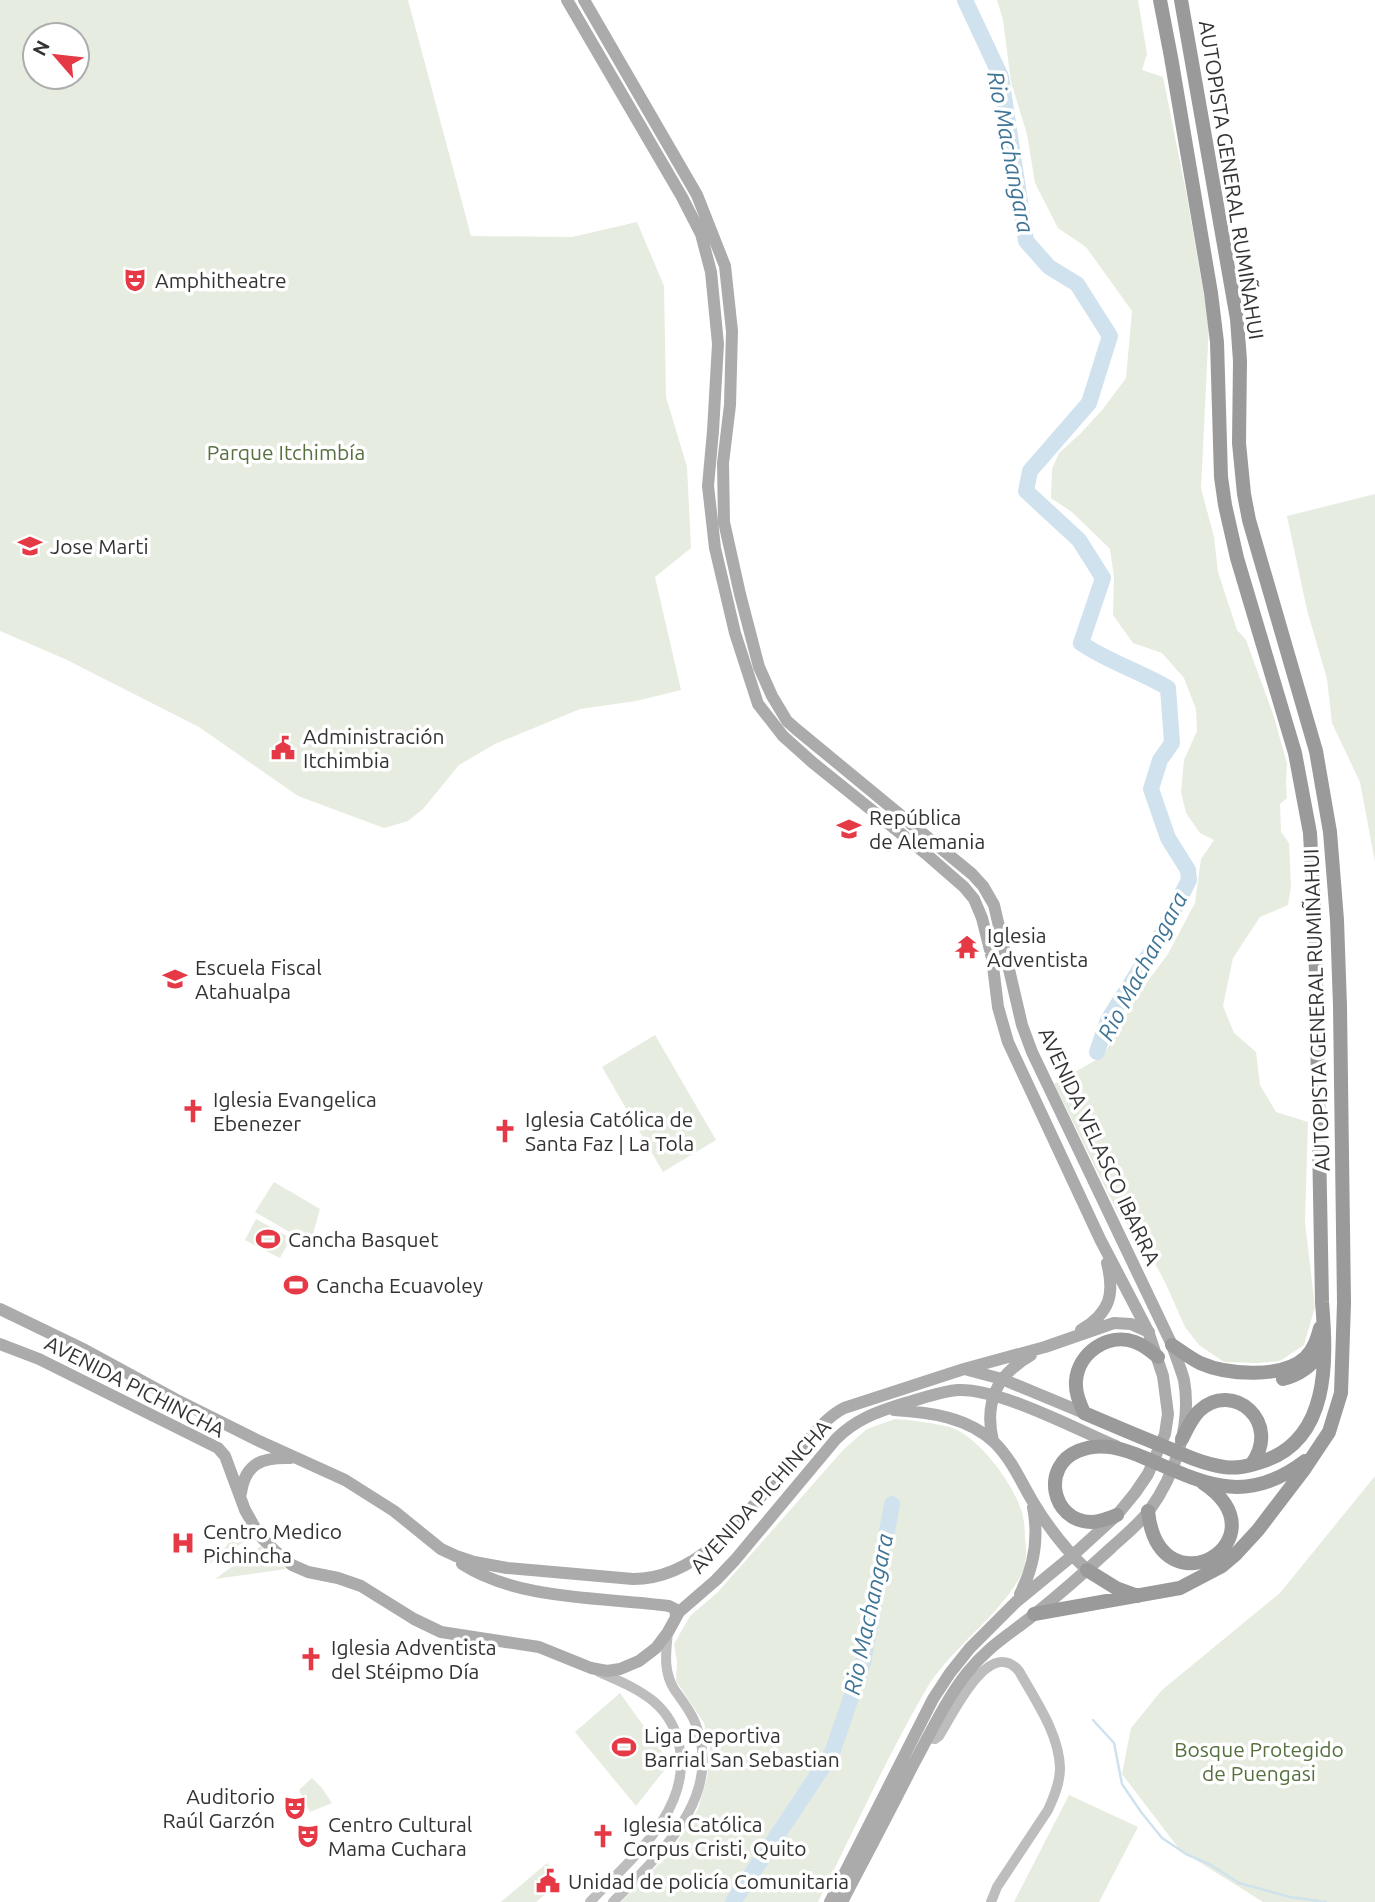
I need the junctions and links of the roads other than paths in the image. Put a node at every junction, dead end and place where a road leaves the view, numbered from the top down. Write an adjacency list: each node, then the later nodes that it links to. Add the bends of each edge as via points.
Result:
1 (567, 0): 6 (main road, AVENIDA VELASCO IBARRA, via 701,234 711,272 718,344)
2 (584, 0): 5 (main road, AVENIDA VELASCO IBARRA, via 697,195 725,266 732,331)
3 (1160, 0): 8 (highway, AUTOPISTA GENERAL RUMIÑAHUI, via 1211,293 1225,505 1295,753 1310,833)
4 (1181, 0): 24 (highway, AUTOPISTA GENERAL RUMIÑAHUI, via 1237,320 1244,494 1316,751 1330,832 1340,1006 1344,1338 1341,1393)
5 (727, 429): 6 (main road); 13 (main road, AVENIDA VELASCO IBARRA, via 724,522 749,631 772,696 796,729 983,886 994,905 1032,1052)
6 (713, 431): 7 (main road, AVENIDA VELASCO IBARRA, via 708,486 715,548 758,704 792,744 925,853 974,900 992,958 1008,1042)
7 (1100, 1239): 10 (main road, AVENIDA VELASCO IBARRA); 14 (main road, via 1111,1280 1103,1312 1083,1329)
8 (1322, 1302): 11 (highway, AUTOPISTA GENERAL RUMIÑAHUI); 16 (highway, via 1313,1348 1296,1364 1260,1372)
9 (0, 1309): 26 (main road, AVENIDA PICHINCHA)
10 (1148, 1331): 13 (main road); 14 (main road, via 1114,1323); 15 (main road, AVENIDA VELASCO IBARRA)
11 (1325, 1343): 16 (highway, via 1307,1369 1282,1379 1242,1377); 27 (highway, AUTOPISTA GENERAL RUMIÑAHUI, via 1320,1395 1308,1426 1286,1450)
12 (0, 1344): 29 (main road, AVENIDA PICHINCHA, via 218,1448)
13 (1172, 1345): 16 (highway); 22 (main road, AVENIDA VELASCO IBARRA, via 1184,1379)
14 (1045, 1347): 17 (main road, AVENIDA PICHINCHA); 18 (main road, via 1018,1362)
15 (1158, 1357): 21 (highway, via 1126,1340 1092,1349 1076,1381); 32 (main road, AVENIDA VELASCO IBARRA, via 1168,1414 1165,1434 1148,1474)
16 (1213, 1367)
17 (964, 1369): 18 (main road); 33 (main road, AVENIDA PICHINCHA, via 838,1411 720,1540 692,1562 665,1574 633,1579 507,1568)
18 (1002, 1379): 19 (main road); 21 (main road)
19 (993, 1396): 20 (main road, AVENIDA PICHINCHA, via 943,1392); 23 (main road); 25 (main road, AVENIDA PICHINCHA)
20 (883, 1410): 23 (main road, via 934,1413); 39 (main road, AVENIDA PICHINCHA, via 836,1439 736,1560)
21 (1084, 1413): 27 (highway, via 1198,1460 1227,1468)
22 (1182, 1439): 27 (highway, via 1202,1408 1223,1400 1245,1405 1262,1433 1262,1445); 31 (main road, AVENIDA VELASCO IBARRA, via 1165,1485)
23 (993, 1441): 30 (main road)
24 (1322, 1444): 28 (highway, AVENIDA PICHINCHA, via 1304,1462 1270,1483 1238,1487); 36 (highway, via 1266,1520 1222,1566 1180,1588)
25 (1119, 1448): 28 (highway, AVENIDA PICHINCHA); 32 (highway, via 1077,1451 1062,1463 1055,1480 1057,1499 1070,1515 1092,1522)
26 (294, 1458): 29 (main road, via 255,1464 245,1476); 33 (main road, AVENIDA PICHINCHA, via 345,1480)
27 (1251, 1465)
28 (1197, 1481): 31 (highway, via 1227,1505 1232,1521 1226,1544 1208,1561 1180,1562 1163,1550 1150,1528)
29 (240, 1496): 41 (main road, AVENIDA PICHINCHA, via 263,1540 299,1568 361,1586 441,1632 539,1647)
30 (1032, 1500): 34 (main road); 37 (main road, via 1036,1542)
31 (1148, 1511): 35 (main road, AVENIDA VELASCO IBARRA)
32 (1117, 1515): 34 (main road, AVENIDA VELASCO IBARRA)
33 (441, 1549): 39 (main road, via 473,1571 507,1584 669,1606)
34 (1072, 1556): 35 (main road); 37 (main road, AVENIDA VELASCO IBARRA)
35 (1087, 1570): 36 (highway); 38 (main road, AVENIDA VELASCO IBARRA)
36 (1140, 1596): 38 (highway)
37 (1016, 1602): 45 (main road, AVENIDA VELASCO IBARRA, via 970,1648 933,1699)
38 (1034, 1615): 42 (main road, AVENIDA VELASCO IBARRA, via 979,1658 952,1693)
39 (676, 1616): 40 (main road, AVENIDA PICHINCHA)
40 (668, 1632): 41 (main road, AVENIDA PICHINCHA, via 639,1661); 44 (main road, via 667,1672 700,1735 701,1780 674,1836)
41 (597, 1671): 43 (main road, via 636,1689 661,1708 676,1732 681,1764 679,1787 664,1817)
42 (927, 1738): 46 (main road, AVENIDA VELASCO IBARRA); 47 (main road, via 939,1736 984,1669 1003,1661 1013,1663 1019,1671 1056,1744 1060,1768 1054,1797)
43 (590, 1902)
44 (613, 1902)
45 (830, 1902)
46 (842, 1902)
47 (991, 1902)

